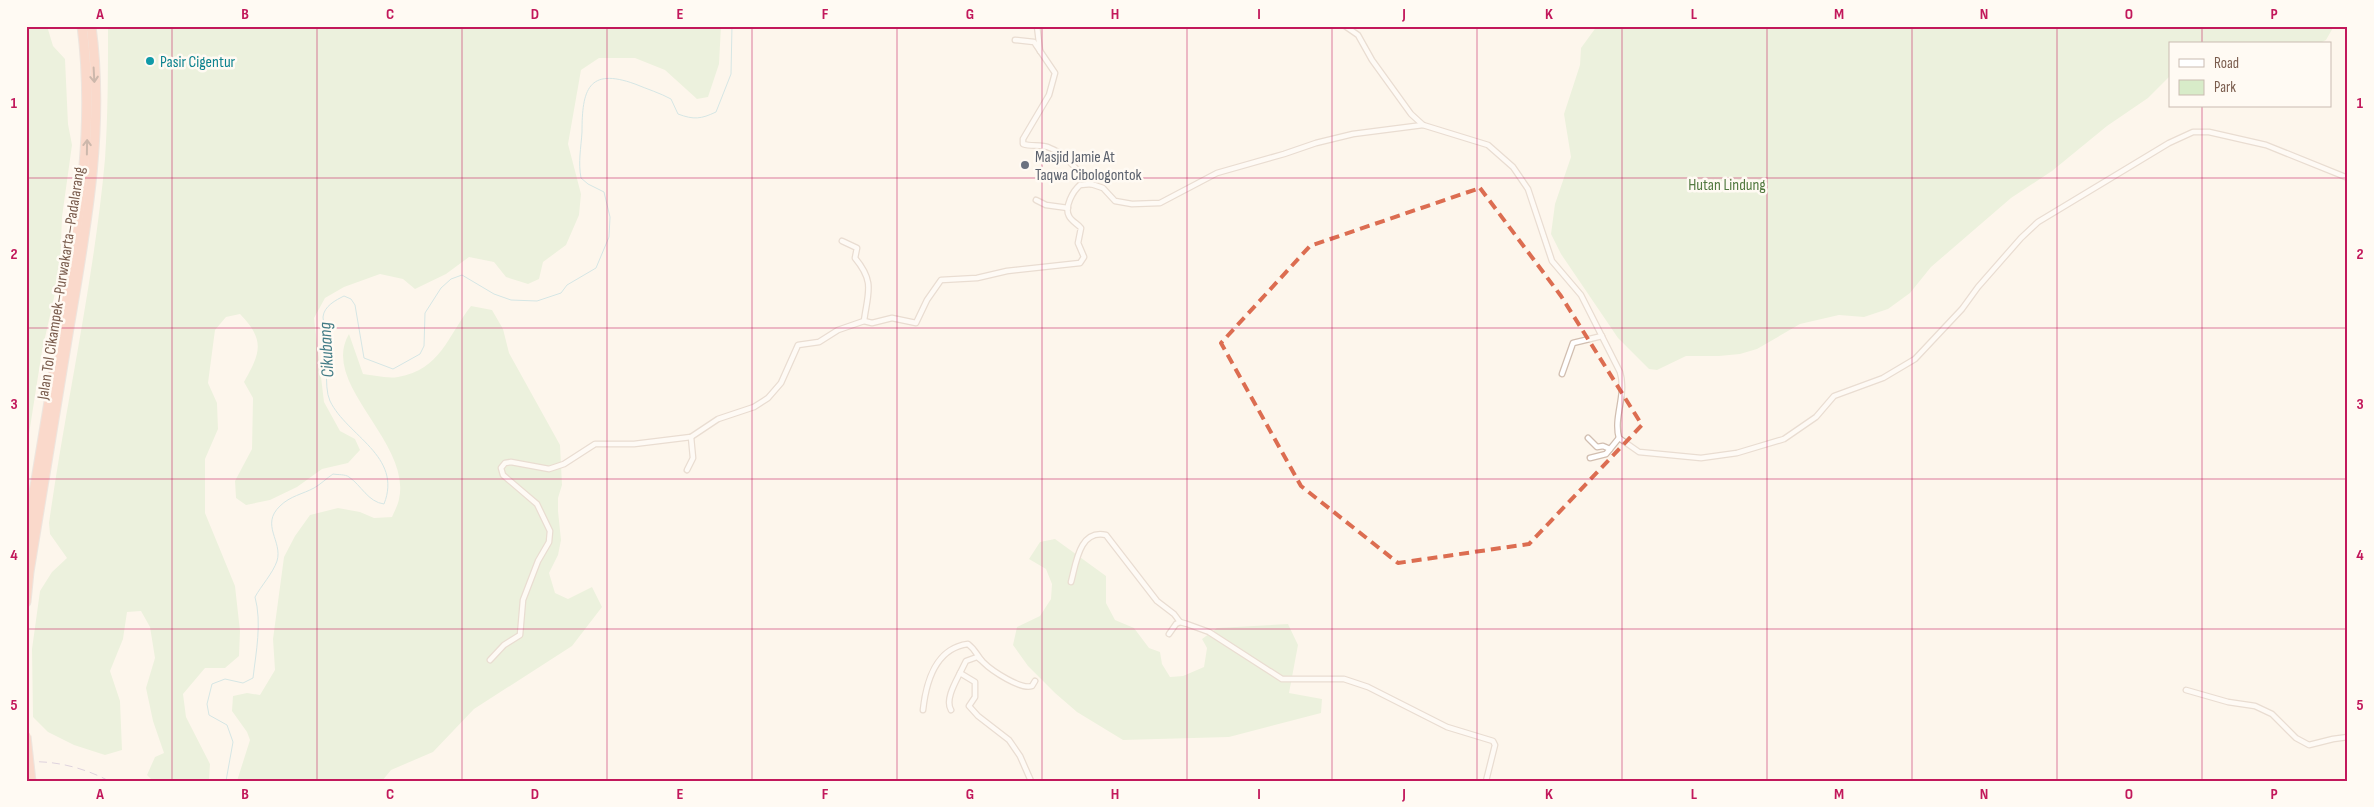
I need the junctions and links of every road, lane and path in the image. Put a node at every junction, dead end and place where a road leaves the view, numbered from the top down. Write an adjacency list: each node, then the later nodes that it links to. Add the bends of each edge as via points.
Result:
1 (82, 26): 22 (highway, Jalan Tol Cikampek–Purwakarta–Padalarang, one-way to 1, via 84,180 87,102)
2 (91, 26): 24 (highway, Jalan Tol Cikampek–Purwakarta–Padalarang, one-way to 24, via 96,102 95,158)
3 (1037, 26): 6 (street)
4 (1345, 26): 7 (street, via 1358,35 1372,60)
5 (1015, 40): 6 (street, via 1034,42)
6 (1040, 52): 9 (street, via 1055,73 1050,92 1022,139 1023,144 1052,148)
7 (1423, 125): 9 (street, via 1316,142 1217,174 1160,203 1115,201 1105,189); 14 (street, via 1488,145 1513,167 1528,189 1552,260 1581,295)
8 (2348, 178): 18 (street, via 2266,146 2209,132 2193,132 2159,148 2038,222 1962,310 1915,358 1883,378 1834,396 1816,417 1784,439 1737,453 1701,458 1640,452)
9 (1092, 184): 11 (street, via 1078,187)
10 (1036, 200): 11 (street)
11 (1068, 208): 13 (street, via 1069,217 1081,228 1078,243 1084,254 1081,262 977,278 944,279 927,300 915,324 892,318 872,323)
12 (842, 241): 13 (street, via 858,248 855,258 866,271 869,282)
13 (864, 321): 16 (street, via 838,330 819,342 796,346 780,384 768,398 754,407 718,419)
14 (1602, 336): 15 (street, via 1573,344); 18 (street, via 1621,378)
15 (1562, 374)
16 (691, 437): 21 (street, via 693,458); 27 (street, via 634,444 595,444 564,464 549,469 511,462 503,464 503,475 524,490 540,508 550,528 550,538 523,600 521,633)
17 (1588, 438): 19 (street, via 1597,447)
18 (1619, 438): 19 (street)
19 (1610, 449): 20 (street, via 1606,454)
20 (1590, 458)
21 (687, 470)
22 (26, 541)
23 (1071, 582): 25 (street, via 1084,542 1099,533 1106,535 1157,601)
24 (26, 602)
25 (1180, 622): 26 (street); 38 (street, via 1209,632 1282,679 1344,679 1368,687 1447,728 1493,741 1495,745)
26 (1169, 634)
27 (490, 660)
28 (982, 661): 29 (street, via 977,657 966,661); 30 (street, via 1016,685 1026,688); 32 (street, via 968,644 954,647 935,666 926,686)
29 (960, 673): 33 (street, via 948,704); 37 (street, via 975,682 975,698 969,706 1008,740 1020,756)
30 (1036, 681)
31 (2186, 690): 35 (street, via 2255,706 2272,714 2296,738 2309,745)
32 (923, 710)
33 (951, 710)
34 (26, 736): 36 (highway, bridge)
35 (2348, 737)
36 (31, 781)
37 (1031, 781)
38 (1486, 781)

